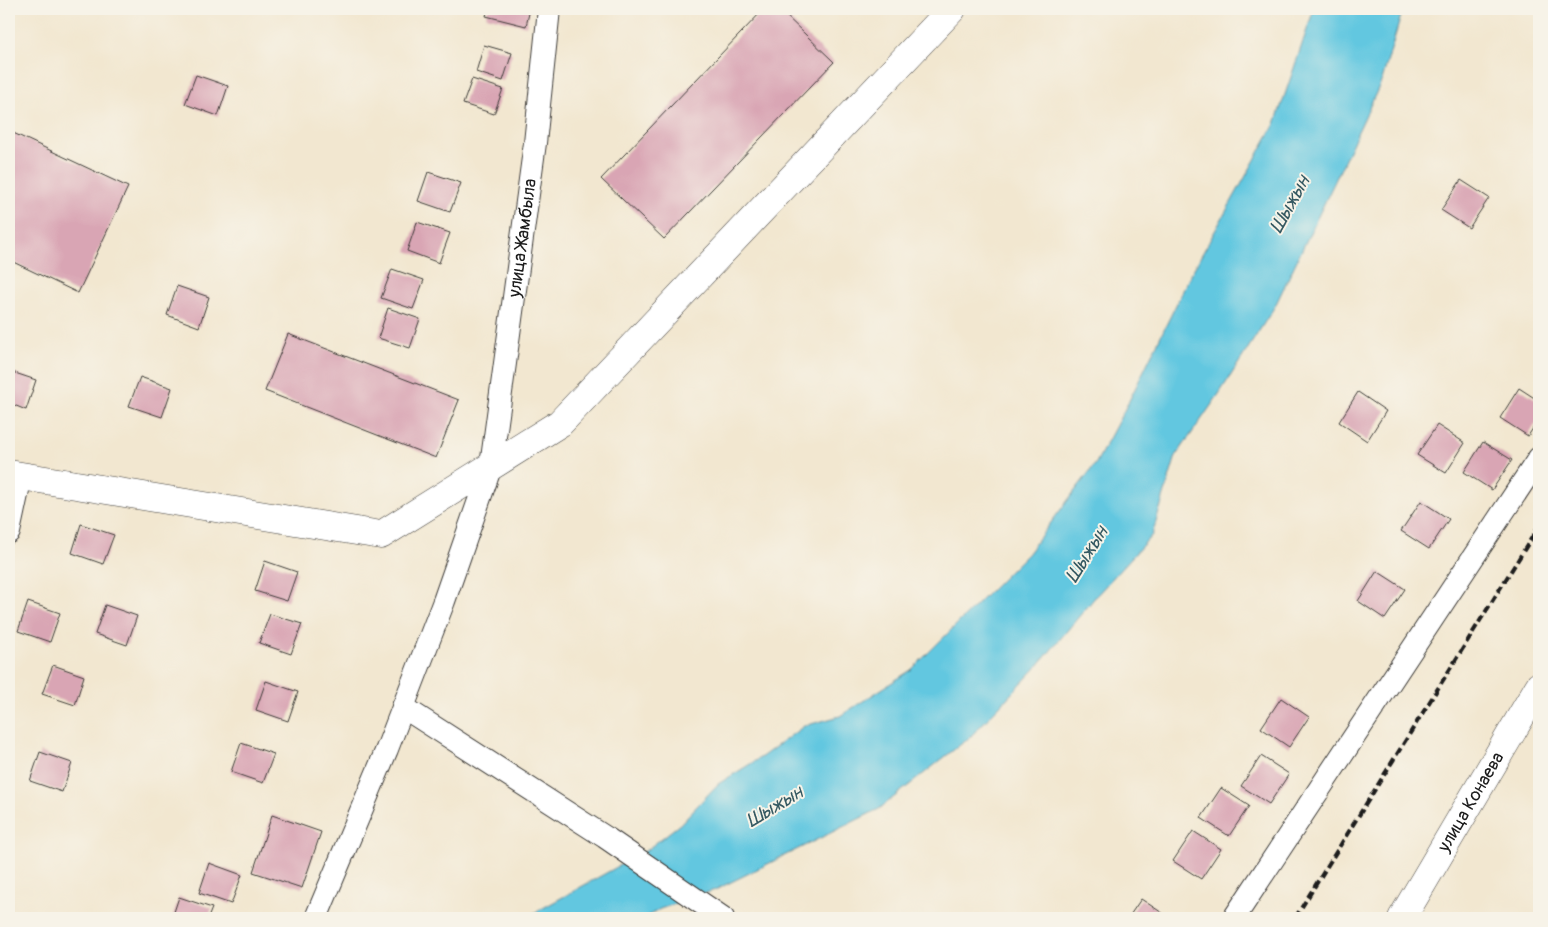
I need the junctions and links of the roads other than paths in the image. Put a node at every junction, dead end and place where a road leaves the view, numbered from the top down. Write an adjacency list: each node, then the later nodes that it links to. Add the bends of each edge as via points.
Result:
1 (549, 9): 4 (street, улица Жамбыла, via 535,143)
2 (952, 9): 4 (street, via 560,423)
3 (1539, 458): 11 (street)
4 (491, 466): 5 (street, via 381,535); 8 (street, улица Жамбыла)
5 (15, 475): 6 (street)
6 (9, 532)
7 (1539, 686): 12 (street, улица Конаева)
8 (403, 707): 9 (street, улица Жамбыла); 10 (street, via 605,837)
9 (316, 918)
10 (723, 918)
11 (1234, 918)
12 (1402, 918)

